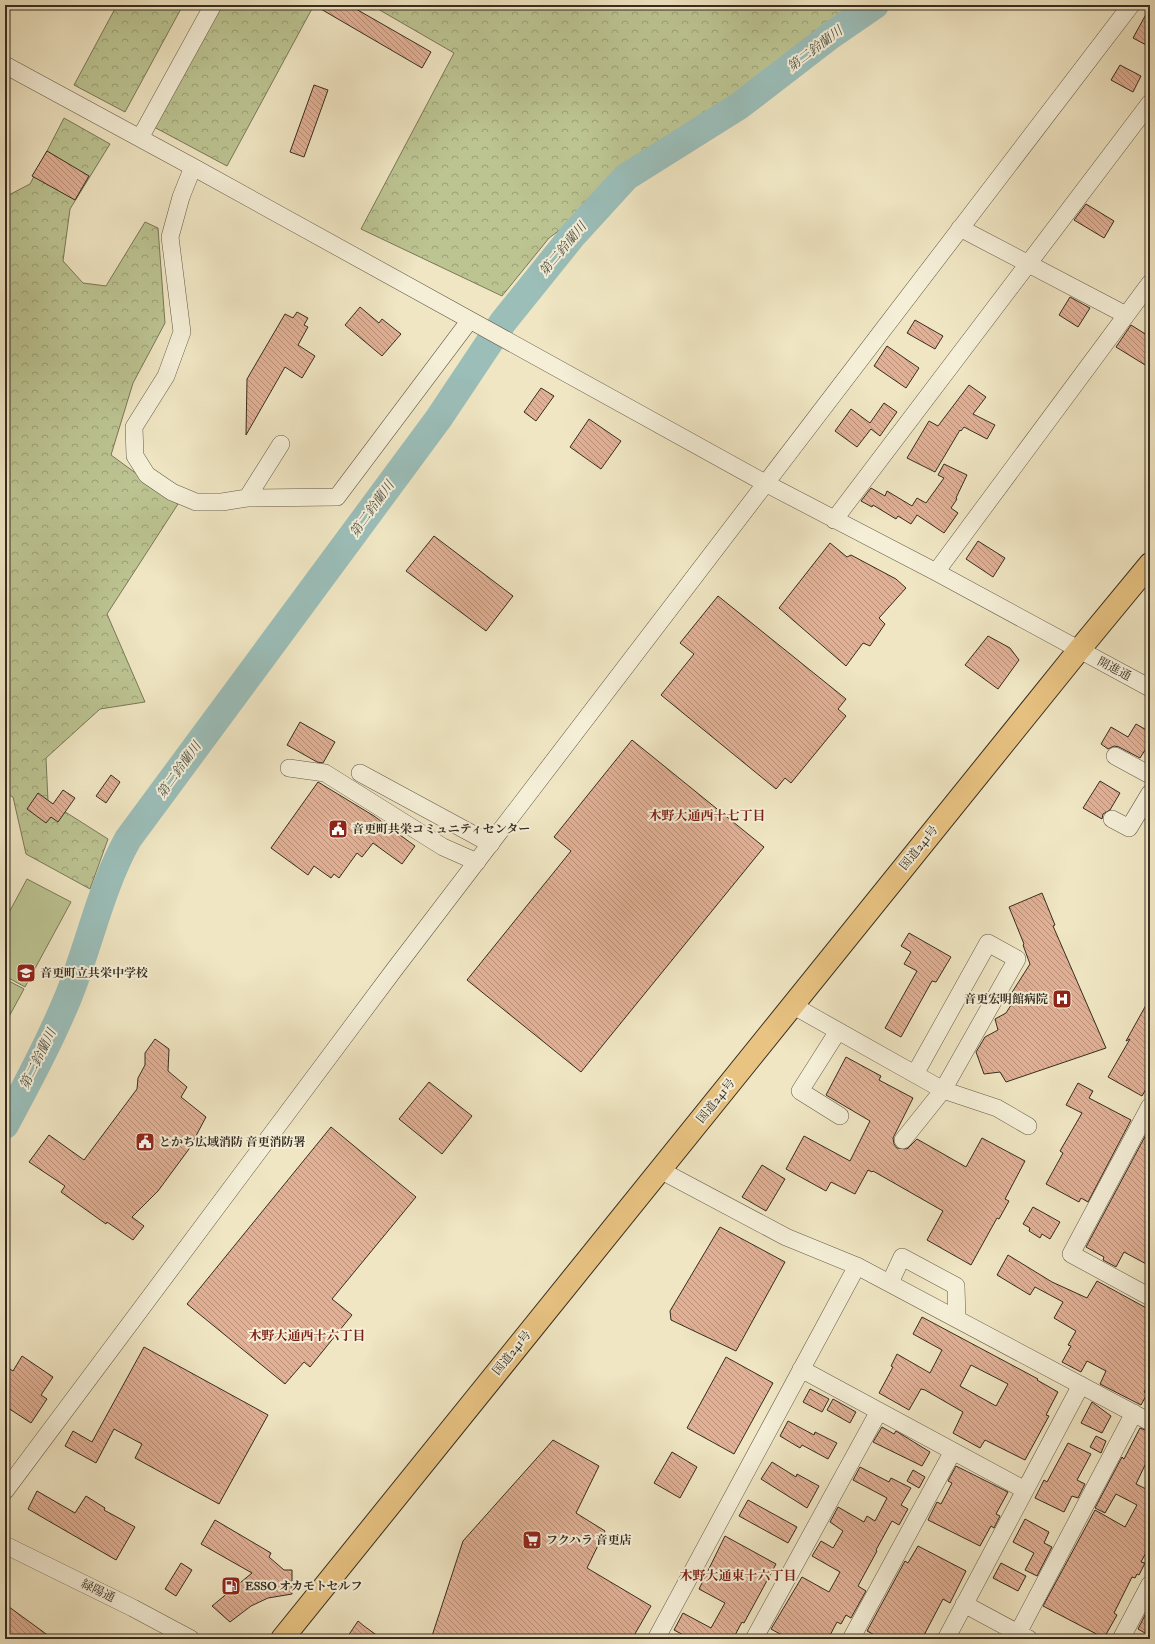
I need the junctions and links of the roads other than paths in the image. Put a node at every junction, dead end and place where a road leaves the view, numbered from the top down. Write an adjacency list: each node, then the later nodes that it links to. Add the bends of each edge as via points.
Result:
1 (213, 5): 5 (street)
2 (1131, 5): 7 (street)
3 (5, 65): 5 (street, 開進通)
4 (1150, 103): 8 (street)
5 (140, 138): 6 (street, 開進通)
6 (193, 167): 11 (street, 開進通); 14 (street, via 181,197 170,237 182,332 166,376 134,427 135,456 146,475 172,492 196,502 222,502)
7 (960, 228): 8 (street); 13 (street)
8 (1028, 264): 10 (street); 15 (street)
9 (1150, 283): 10 (street)
10 (1126, 315): 17 (street)
11 (476, 323): 13 (street, 開進通); 14 (street, via 337,497)
12 (280, 444): 14 (street)
13 (765, 483): 15 (street, 開進通); 26 (street)
14 (247, 498)
15 (834, 520): 17 (street, 開進通)
16 (1150, 564): 18 (highway, 国道241号)
17 (936, 572): 18 (street, 開進通)
18 (1079, 650): 19 (street, 開進通); 28 (highway, 国道241号)
19 (1150, 688)
20 (1115, 756): 23 (street)
21 (290, 768): 27 (street, via 325,773 443,847)
22 (360, 773): 26 (street)
23 (1150, 775)
24 (1150, 793): 25 (street, via 1129,828)
25 (1112, 819)
26 (491, 844): 27 (street)
27 (477, 862): 48 (street)
28 (792, 1005): 29 (street); 36 (highway, 国道241号)
29 (838, 1031): 30 (street); 33 (street, via 800,1090)
30 (915, 1074): 31 (street); 31 (street, via 988,943 1017,959)
31 (943, 1090): 34 (street, via 997,1108); 35 (street)
32 (1150, 1106): 39 (street, via 1071,1254)
33 (840, 1116)
34 (1028, 1126)
35 (903, 1140)
36 (660, 1170): 37 (street, via 786,1237); 54 (highway, 国道241号)
37 (857, 1266): 38 (street); 41 (street)
38 (890, 1283): 40 (street); 40 (street, via 902,1257 956,1286)
39 (1148, 1293)
40 (957, 1319): 42 (street)
41 (801, 1370): 43 (street); 55 (street)
42 (1081, 1385): 44 (street); 47 (street)
43 (879, 1411): 46 (street); 56 (street)
44 (1134, 1413): 45 (street); 52 (street)
45 (1150, 1422)
46 (953, 1451): 47 (street); 57 (street)
47 (1025, 1490): 51 (street)
48 (5, 1491)
49 (5, 1545): 53 (street, 緑陽通)
50 (1150, 1584): 59 (street)
51 (964, 1604): 52 (street); 58 (street)
52 (1024, 1636)
53 (191, 1639)
54 (282, 1639)
55 (656, 1639)
56 (754, 1639)
57 (851, 1639)
58 (946, 1639)
59 (1120, 1639)

